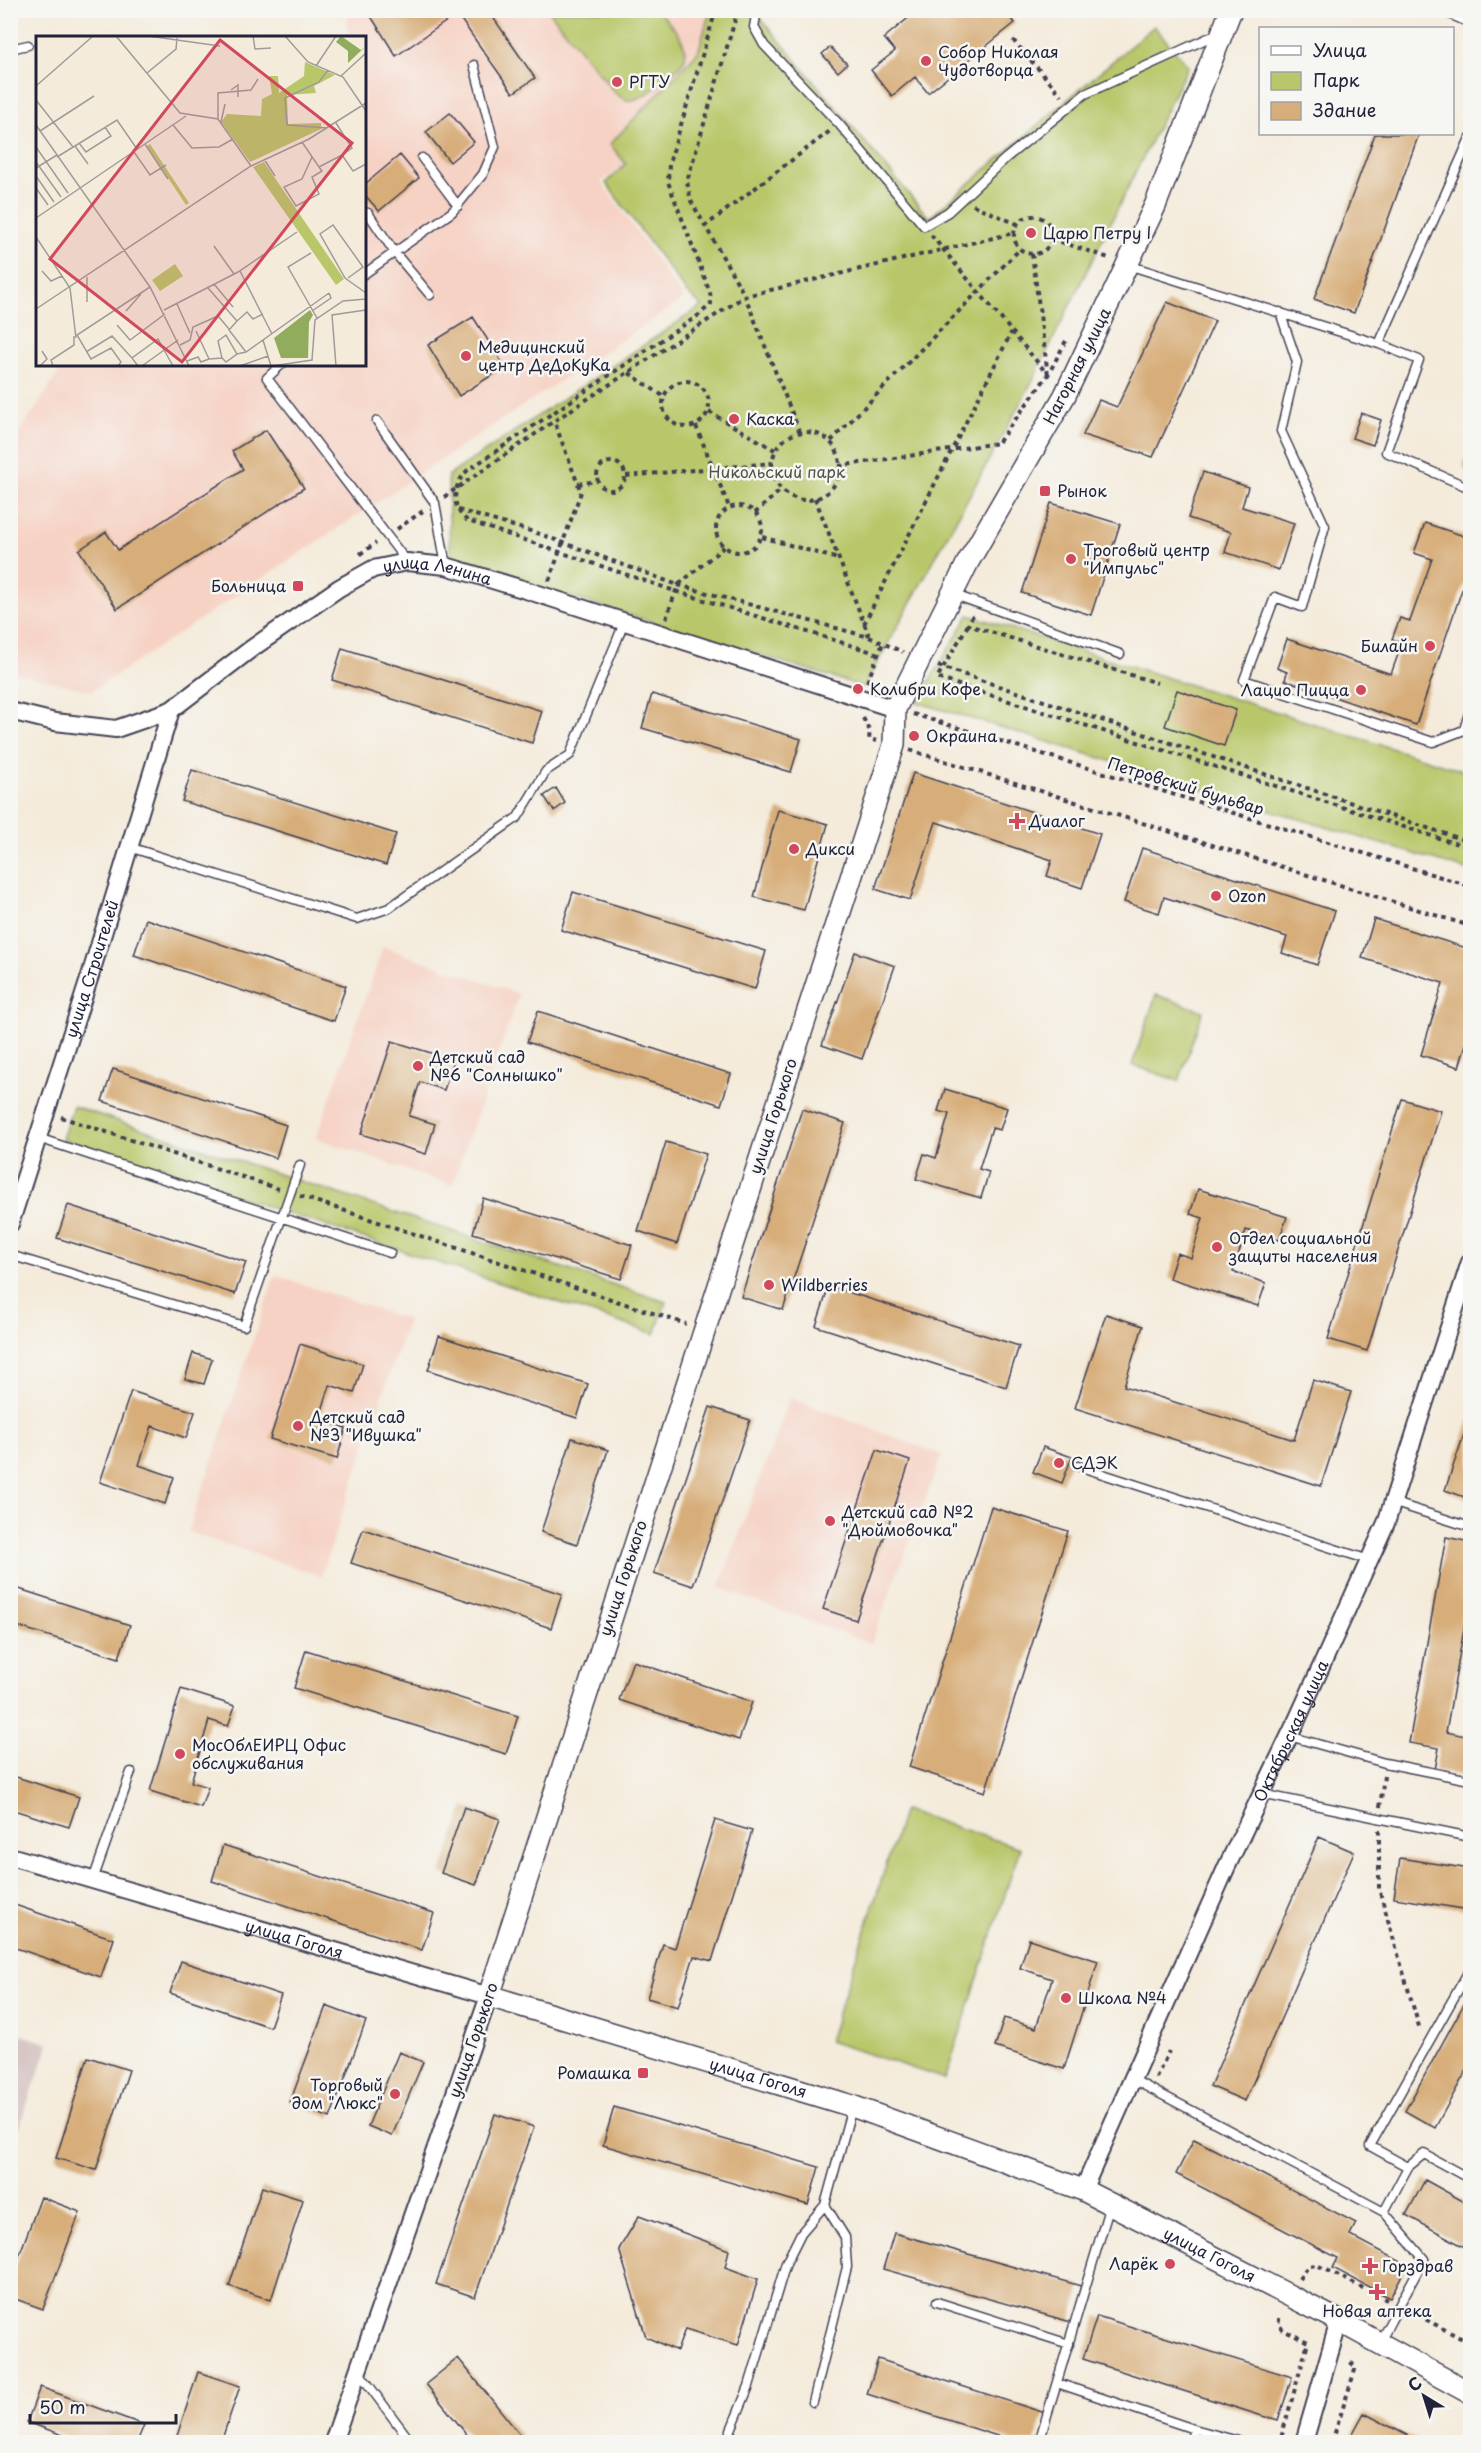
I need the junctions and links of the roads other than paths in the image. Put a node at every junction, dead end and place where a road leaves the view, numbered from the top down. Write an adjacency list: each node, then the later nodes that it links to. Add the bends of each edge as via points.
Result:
1 (757, 10): 5 (lane, via 754,27 764,45 839,124 924,226 948,212 1006,158 1085,94)
2 (1231, 10): 5 (street, Нагорная улица)
3 (1440, 10): 4 (lane)
4 (1470, 23)
5 (1223, 32): 14 (street, Нагорная улица, via 1155,206)
6 (28, 45): 7 (lane)
7 (10, 49)
8 (474, 65): 11 (lane, via 495,147 483,174)
9 (1470, 138): 18 (lane)
10 (422, 158): 11 (lane)
11 (458, 206): 13 (lane)
12 (366, 212): 13 (lane)
13 (394, 253): 15 (lane); 16 (lane)
14 (1118, 262): 17 (lane); 24 (street, Нагорная улица, via 1065,395)
15 (366, 273)
16 (430, 295)
17 (1280, 312): 18 (lane); 29 (lane, via 1297,362 1281,431 1325,526 1302,607 1275,597 1244,680 1433,742 1464,730)
18 (1379, 344): 21 (lane, via 1419,360 1386,452)
19 (280, 366): 22 (lane, via 267,378)
20 (377, 421): 23 (lane, via 435,503)
21 (1470, 488)
22 (407, 562): 23 (street, улица Ленина); 28 (street, улица Ленина, via 373,569 339,588)
23 (446, 566): 25 (street, улица Ленина)
24 (951, 593): 26 (lane); 27 (street, Нагорная улица)
25 (624, 623): 27 (street, улица Ленина); 31 (lane, via 570,755 546,771 518,817 389,908 357,919)
26 (1120, 654)
27 (895, 709): 51 (street, улица Горького, via 894,745)
28 (171, 710): 30 (street, улица Ленина, via 116,729 55,722); 31 (street, улица Строителей)
29 (1470, 710)
30 (10, 711)
31 (129, 847): 32 (street, улица Строителей)
32 (38, 1138): 34 (street, улица Строителей); 35 (lane)
33 (300, 1165): 35 (lane)
34 (12, 1216)
35 (280, 1217): 36 (lane); 37 (lane, via 244,1326)
36 (390, 1253)
37 (10, 1255)
38 (1470, 1262): 40 (street, Октябрьская улица)
39 (1078, 1466): 42 (lane)
40 (1392, 1502): 41 (lane); 42 (street, Октябрьская улица)
41 (1470, 1527)
42 (1369, 1560): 43 (street, Октябрьская улица)
43 (1289, 1736): 45 (lane, via 1385,1763); 46 (street, Октябрьская улица)
44 (131, 1772): 49 (lane)
45 (1470, 1780)
46 (1261, 1794): 47 (lane); 52 (street, Октябрьская улица)
47 (1470, 1837)
48 (10, 1856): 49 (street, улица Гоголя)
49 (93, 1880): 51 (street, улица Гоголя)
50 (1470, 1969): 54 (lane, via 1370,2146)
51 (489, 1996): 53 (street, улица Гоголя); 64 (street, улица Горького)
52 (1132, 2079): 56 (street, Октябрьская улица); 59 (lane)
53 (852, 2106): 56 (street, улица Гоголя); 58 (lane)
54 (1408, 2167): 55 (lane, via 1424,2154); 59 (lane)
55 (1470, 2179)
56 (1083, 2190): 57 (street, улица Гоголя)
57 (1111, 2204): 61 (street, улица Гоголя); 63 (lane)
58 (825, 2205): 67 (lane, via 845,2237 847,2267); 71 (lane, via 801,2233 786,2263 749,2386)
59 (1384, 2212): 62 (lane, via 1424,2259)
60 (937, 2302): 63 (lane)
61 (1339, 2320): 62 (street, улица Гоголя); 75 (street)
62 (1380, 2342): 66 (street, улица Гоголя)
63 (1069, 2344): 65 (lane)
64 (358, 2371): 69 (street, улица Горького); 70 (lane)
65 (1057, 2383): 68 (lane); 72 (lane)
66 (1470, 2393)
67 (813, 2402)
68 (1194, 2429): 73 (lane); 74 (lane)
69 (333, 2442)
70 (411, 2442)
71 (726, 2442)
72 (1039, 2442)
73 (1190, 2442)
74 (1242, 2442)
75 (1304, 2442)

